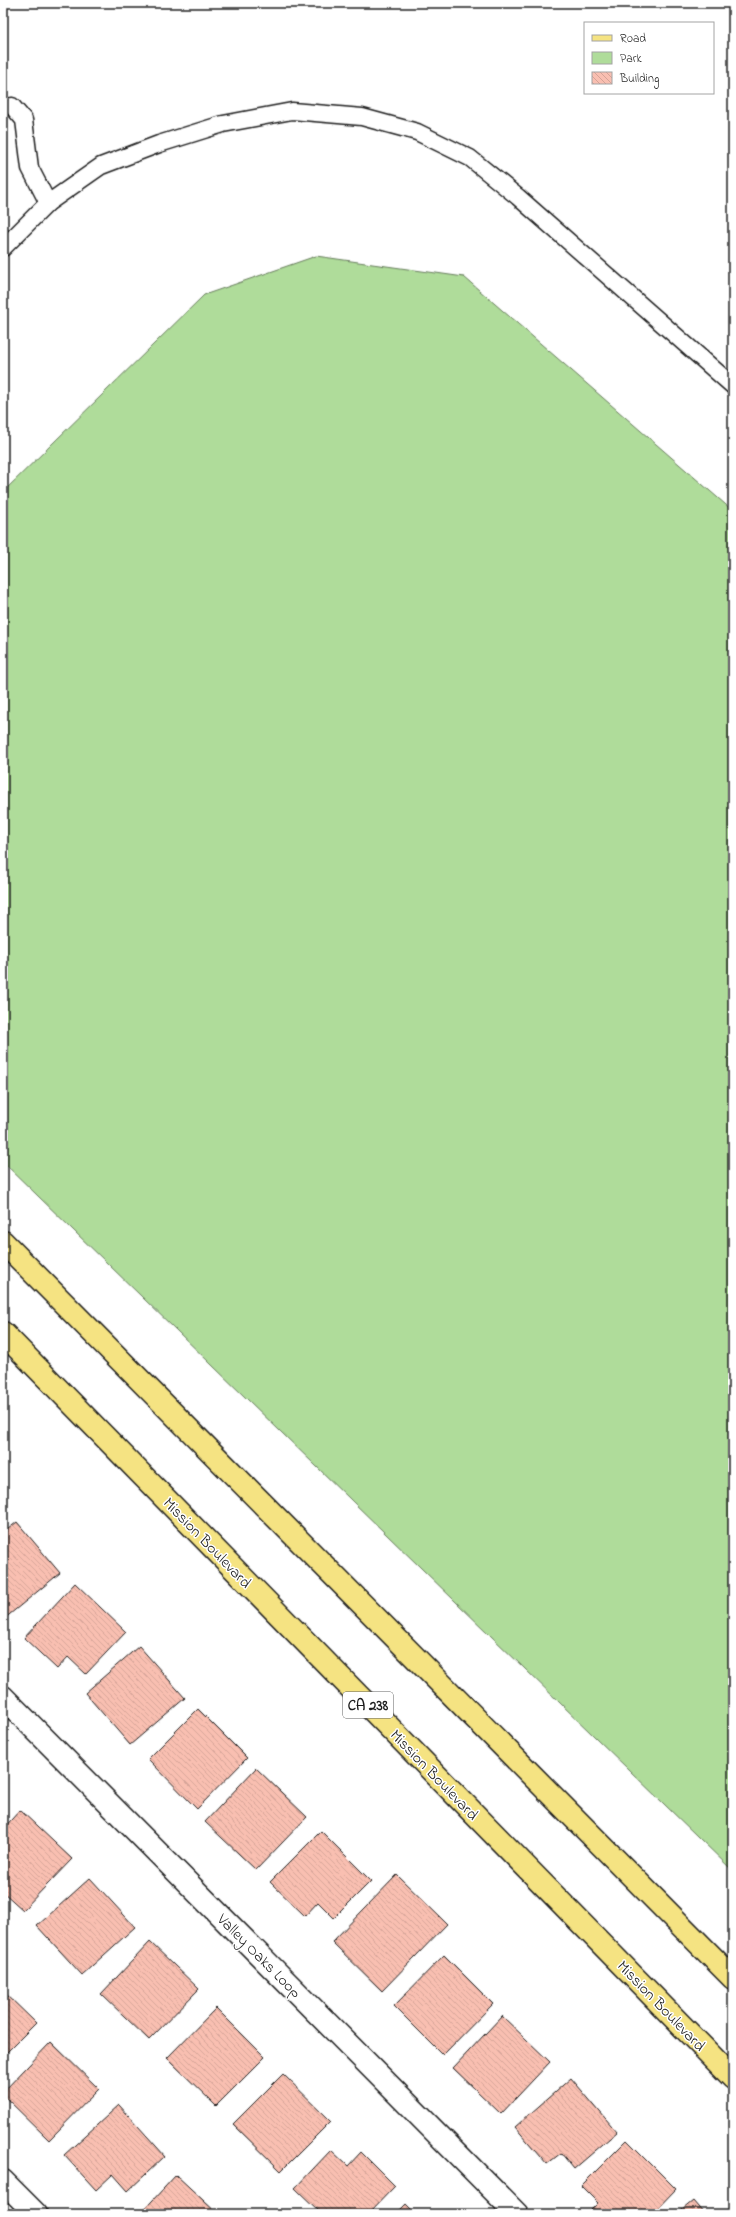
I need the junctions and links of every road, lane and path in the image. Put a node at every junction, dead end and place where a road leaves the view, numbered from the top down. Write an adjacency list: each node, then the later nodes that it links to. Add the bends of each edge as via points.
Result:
1 (12, 106): 2 (lane, via 24,120 30,168)
2 (48, 203): 3 (lane); 4 (lane, via 101,166 223,124 292,111 362,117 417,132 470,158)
3 (3, 248)
4 (733, 386)
5 (3, 1242): 8 (main road)
6 (3, 1333): 9 (main road, Mission Boulevard / CA 238)
7 (3, 1697): 12 (street, Valley Oaks Loop)
8 (733, 1978)
9 (733, 2078)
10 (3, 2181): 11 (street)
11 (36, 2214)
12 (517, 2214)

